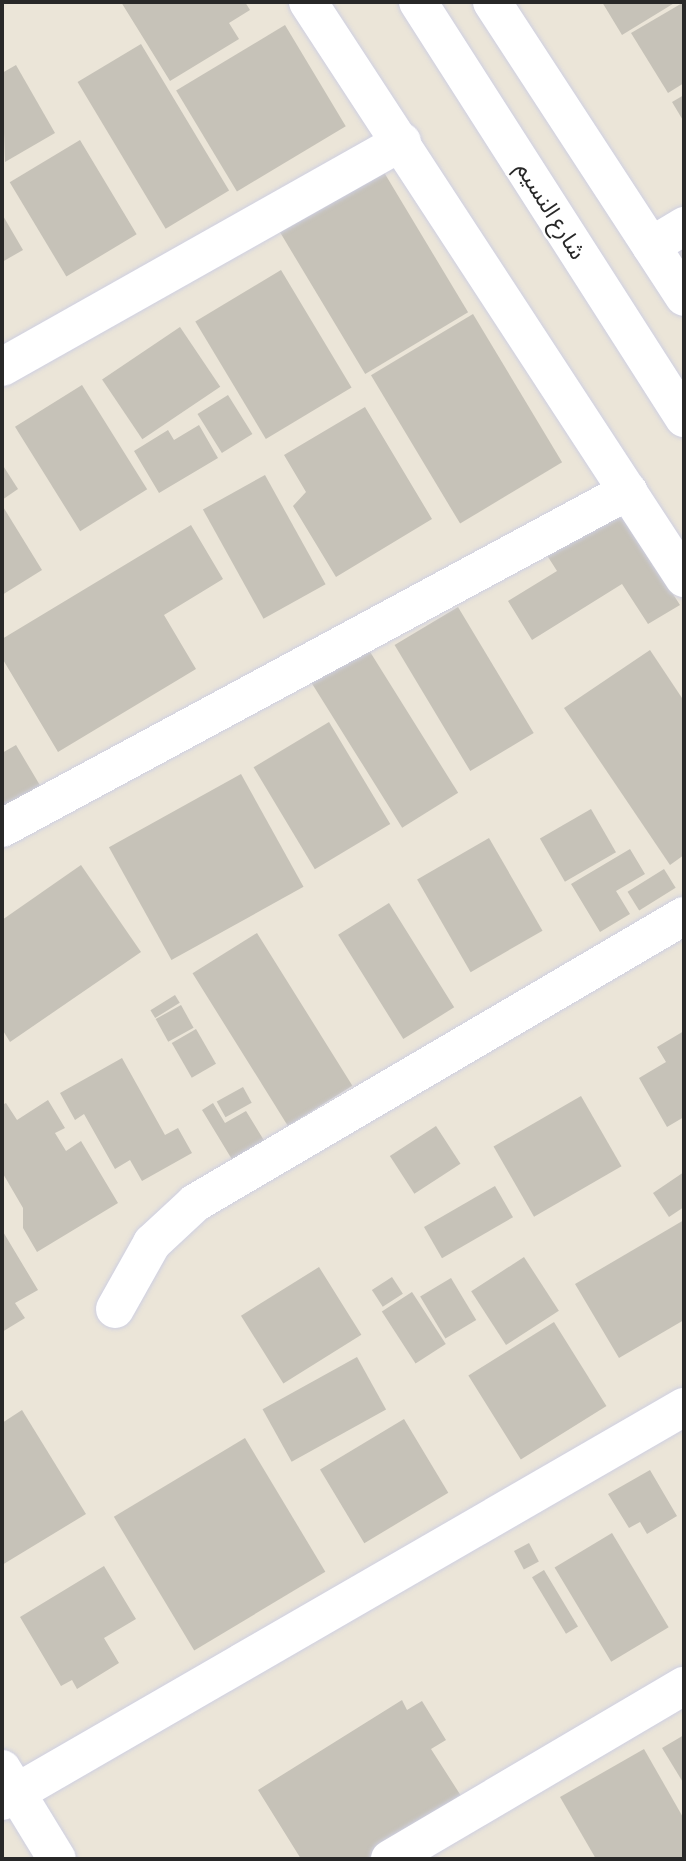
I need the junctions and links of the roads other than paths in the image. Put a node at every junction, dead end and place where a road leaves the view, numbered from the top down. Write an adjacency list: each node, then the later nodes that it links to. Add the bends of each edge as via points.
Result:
1 (308, 2): 4 (street)
2 (418, 2): 9 (street, شارع النسيم)
3 (492, 2): 6 (street)
4 (402, 142): 8 (street); 10 (street)
5 (684, 226): 6 (street)
6 (651, 246): 7 (street)
7 (684, 297)
8 (2, 367)
9 (684, 418)
10 (628, 491): 11 (street); 12 (street)
11 (684, 578)
12 (2, 828)
13 (684, 916): 14 (street, via 195,1203 152,1243)
14 (115, 1309)
15 (684, 1407): 17 (street)
16 (684, 1686): 19 (street)
17 (7, 1788): 18 (street)
18 (57, 1859)
19 (390, 1859)

